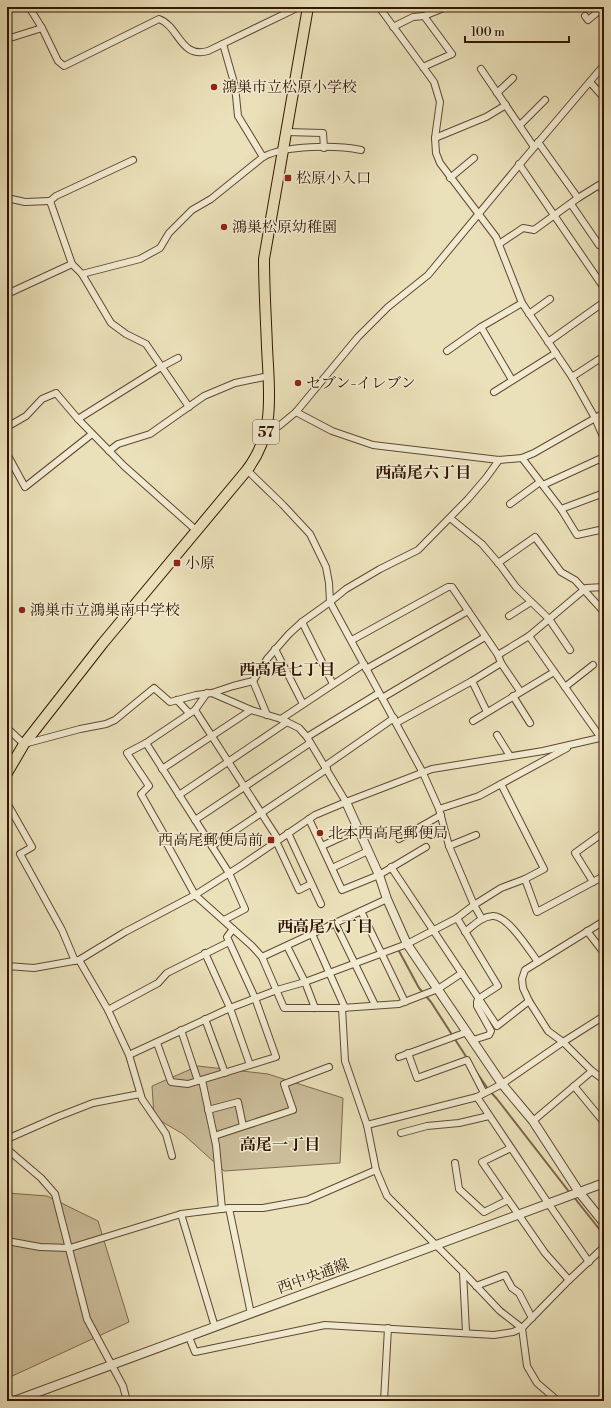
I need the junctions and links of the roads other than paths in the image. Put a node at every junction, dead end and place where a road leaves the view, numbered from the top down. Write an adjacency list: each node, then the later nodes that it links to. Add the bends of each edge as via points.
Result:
1 (30, 7): 10 (street)
2 (299, 7): 12 (street)
3 (308, 7): 23 (main road, 57)
4 (379, 7): 9 (street)
5 (446, 7): 7 (street)
6 (604, 7): 8 (street, via 588,20)
7 (424, 16): 9 (street, via 414,17); 14 (street, via 452,54)
8 (584, 16)
9 (393, 26): 14 (street)
10 (42, 28): 11 (street); 12 (street, via 58,60 64,66 159,19 165,22 186,48 200,54)
11 (7, 39)
12 (223, 44): 29 (street, via 235,86 238,116)
13 (604, 65): 17 (street)
14 (423, 67): 24 (street, via 434,82 440,102)
15 (481, 70): 18 (street)
16 (514, 78): 18 (street)
17 (590, 82): 19 (street); 25 (street)
18 (497, 93): 21 (street)
19 (604, 98)
20 (545, 100): 22 (street)
21 (506, 105): 22 (street); 24 (street, via 486,117)
22 (520, 125): 25 (street)
23 (286, 132): 26 (street, via 323,133); 27 (main road, 57)
24 (435, 138): 33 (street, via 440,163)
25 (536, 144): 32 (street); 36 (street)
26 (324, 148): 27 (street); 28 (street)
27 (283, 150): 29 (street); 58 (main road, 57, via 264,259)
28 (361, 150)
29 (263, 157): 44 (street, via 212,199 192,210 169,233 160,248 140,259)
30 (474, 158): 33 (street)
31 (133, 160): 37 (street)
32 (519, 164): 39 (street); 40 (street)
33 (450, 178): 39 (street)
34 (604, 192): 36 (street, via 599,185)
35 (7, 198): 37 (street, via 25,202)
36 (578, 198): 38 (street)
37 (50, 201): 43 (street)
38 (571, 204): 40 (street); 42 (street)
39 (478, 214): 41 (street); 63 (street, via 428,275 388,307 358,337)
40 (554, 216): 41 (street, via 534,230 523,228); 45 (street)
41 (499, 244): 48 (street)
42 (599, 245)
43 (72, 264): 44 (street); 46 (street)
44 (82, 274): 57 (street, via 111,323 146,344)
45 (604, 288)
46 (7, 294)
47 (550, 299): 50 (street)
48 (522, 302): 50 (street); 51 (street)
49 (604, 302): 52 (street)
50 (529, 314): 52 (street)
51 (481, 327): 53 (street); 60 (street)
52 (548, 342): 54 (street)
53 (447, 351)
54 (556, 353): 59 (street); 60 (street)
55 (604, 356): 59 (street)
56 (178, 358): 57 (street)
57 (161, 367): 62 (street); 65 (street)
58 (269, 376): 62 (street, via 235,384 204,396); 67 (main road, 57)
59 (572, 377): 66 (street)
60 (512, 380): 61 (street)
61 (494, 392)
62 (189, 407): 71 (street, via 150,434 118,444)
63 (296, 412): 67 (street, via 279,426); 75 (street, via 332,431 373,445)
64 (604, 413): 66 (street)
65 (78, 418): 68 (street, via 56,394 42,399 26,416); 69 (street)
66 (595, 418): 70 (street); 74 (street)
67 (267, 426): 76 (main road, 57, via 255,460)
68 (7, 427)
69 (92, 434): 71 (street); 72 (street, via 25,487)
70 (604, 440)
71 (109, 451): 83 (street)
72 (7, 454)
73 (604, 457): 77 (street)
74 (522, 458): 75 (street); 77 (street)
75 (499, 460): 81 (street, via 473,494)
76 (247, 470): 83 (main road, 57); 87 (street, via 310,534 326,567)
77 (542, 483): 79 (street); 80 (street)
78 (604, 493): 80 (street)
79 (510, 504)
80 (561, 510): 82 (street, via 577,535)
81 (450, 518): 84 (street, via 482,544); 87 (street, via 418,550 346,589)
82 (604, 529)
83 (197, 531): 128 (main road, 57, via 103,643)
84 (498, 563): 86 (street, via 535,537 561,572 575,580); 88 (street)
85 (604, 587): 86 (street)
86 (584, 590): 90 (street); 92 (street)
87 (330, 602): 93 (street); 96 (street)
88 (531, 602): 91 (street); 92 (street)
89 (468, 611): 95 (street); 96 (street, via 454,589 448,587); 102 (street)
90 (604, 612)
91 (509, 616)
92 (549, 619): 94 (street); 98 (street)
93 (302, 622): 97 (street); 106 (street)
94 (529, 636): 99 (street); 103 (street)
95 (485, 637): 99 (street); 110 (street)
96 (352, 640): 102 (street)
97 (275, 650): 105 (street); 113 (street)
98 (570, 650)
99 (498, 655): 100 (street)
100 (501, 663): 104 (street); 108 (street)
101 (593, 665): 107 (street)
102 (365, 666): 106 (street); 110 (street)
103 (554, 672): 107 (street); 108 (street)
104 (472, 681): 116 (street); 118 (street)
105 (253, 682): 109 (street); 117 (street)
106 (333, 684): 113 (street)
107 (565, 687): 125 (street)
108 (520, 691): 111 (street)
109 (209, 693): 112 (street); 114 (street); 115 (street)
110 (380, 695): 118 (street); 126 (street)
111 (513, 696): 116 (street); 121 (street)
112 (177, 700): 115 (street); 128 (street, via 170,702 154,688 115,720 106,724)
113 (304, 704): 119 (street)
114 (251, 710): 117 (street); 124 (street)
115 (192, 712): 124 (street); 127 (street)
116 (487, 712): 120 (street)
117 (268, 715): 119 (street)
118 (395, 720): 132 (street); 135 (street)
119 (284, 721): 126 (street, via 299,728); 131 (street)
120 (472, 721)
121 (530, 723)
122 (7, 728): 128 (street)
123 (497, 735): 130 (street)
124 (210, 736): 131 (street); 133 (street)
125 (602, 738): 129 (street)
126 (309, 740): 132 (street); 137 (street)
127 (146, 743): 133 (street); 164 (street, via 127,753 149,786 141,794)
128 (24, 744): 134 (main road, 57)
129 (575, 744): 130 (street); 136 (street)
130 (510, 756): 135 (street, via 432,769)
131 (227, 762): 137 (street); 138 (street)
132 (326, 768): 139 (street); 142 (street)
133 (162, 769): 138 (street)
134 (7, 773)
135 (423, 774): 139 (street); 141 (street)
136 (501, 784): 141 (street); 161 (street, via 544,869)
137 (244, 787): 142 (street); 144 (street)
138 (179, 795): 144 (street)
139 (346, 802): 143 (street); 145 (street)
140 (7, 803): 186 (street, via 32,847 20,854)
141 (440, 812): 149 (street); 153 (street)
142 (260, 813): 150 (street); 151 (street)
143 (309, 819): 147 (street); 152 (street)
144 (195, 820): 151 (street)
145 (359, 829): 152 (street); 155 (street)
146 (604, 832): 162 (street, via 575,853)
147 (288, 833): 150 (street); 163 (street)
148 (476, 835): 153 (street)
149 (399, 839)
150 (277, 840): 158 (street); 163 (street, via 299,890)
151 (212, 846): 158 (street)
152 (322, 846): 157 (street)
153 (449, 846): 167 (street)
154 (426, 847): 156 (street)
155 (368, 852): 157 (street); 159 (street)
156 (391, 867): 159 (street); 175 (street)
157 (332, 868): 159 (street, via 342,890)
158 (229, 873): 164 (street); 171 (street, via 245,909)
159 (379, 875): 165 (street)
160 (604, 876): 162 (street)
161 (525, 880): 162 (street, via 537,912); 167 (street, via 501,888)
162 (593, 882)
163 (311, 884): 166 (street)
164 (195, 895): 171 (street); 186 (street)
165 (387, 899): 168 (street); 180 (street)
166 (320, 904)
167 (474, 905): 169 (street); 170 (street)
168 (361, 911): 173 (street); 184 (street)
169 (457, 918): 175 (street); 177 (street)
170 (482, 919): 177 (street); 187 (street, via 498,917 510,925)
171 (224, 920): 174 (street)
172 (604, 921): 176 (street)
173 (335, 923): 178 (street); 188 (street)
174 (233, 929): 179 (street, via 227,937); 185 (street)
175 (434, 930): 180 (street); 191 (street)
176 (587, 931): 182 (street); 187 (street)
177 (465, 932): 196 (street, via 498,986)
178 (312, 934): 181 (street); 190 (street)
179 (229, 942): 183 (street); 195 (street)
180 (407, 944): 184 (street); 193 (street)
181 (287, 946): 185 (street); 192 (street)
182 (604, 953)
183 (205, 954): 200 (street); 203 (street, via 167,973 158,983)
184 (381, 954): 188 (street); 198 (street)
185 (262, 958): 194 (street)
186 (77, 961): 189 (street, via 34,968); 203 (street)
187 (538, 962): 197 (street, via 525,970 522,979)
188 (356, 963): 190 (street); 199 (street)
189 (7, 966)
190 (330, 973): 192 (street); 202 (street)
191 (462, 973): 193 (street); 196 (street)
192 (305, 982): 194 (street); 201 (street)
193 (438, 989): 198 (street); 207 (street)
194 (277, 990): 195 (street); 201 (street, via 284,1008)
195 (255, 998): 200 (street); 214 (street, via 276,1057)
196 (479, 998): 197 (street, via 497,1026); 208 (street, via 477,1006 491,1031 489,1035)
197 (529, 1001): 209 (street, via 548,1031)
198 (405, 1002): 199 (street)
199 (375, 1006): 202 (street)
200 (230, 1008): 205 (street); 214 (street)
201 (315, 1008): 202 (street)
202 (344, 1008): 229 (street, via 345,1061)
203 (108, 1010): 212 (street)
204 (604, 1016): 209 (street)
205 (205, 1019): 206 (street); 217 (street)
206 (181, 1030): 210 (street); 218 (street)
207 (468, 1032): 208 (street); 211 (street)
208 (473, 1040): 220 (street)
209 (563, 1042): 216 (street); 220 (street)
210 (157, 1043): 212 (street); 218 (street, via 171,1082 188,1084)
211 (408, 1053): 213 (street); 222 (street, via 417,1078 467,1060)
212 (129, 1055): 223 (street)
213 (399, 1057)
214 (250, 1065): 217 (street)
215 (329, 1067): 230 (street, via 284,1084 293,1110)
216 (592, 1071): 219 (street); 221 (street)
217 (225, 1073): 218 (street)
218 (200, 1080): 225 (street)
219 (604, 1080)
220 (502, 1084): 222 (street); 228 (street)
221 (574, 1086): 227 (street, via 602,1120); 228 (street)
222 (484, 1093): 224 (street)
223 (140, 1094): 233 (street, via 93,1103); 236 (street, via 166,1134)
224 (476, 1098): 226 (street); 229 (street)
225 (208, 1110): 230 (street, via 238,1102); 232 (street)
226 (489, 1116): 231 (street); 235 (street)
227 (604, 1119)
228 (533, 1121): 240 (street)
229 (367, 1125): 238 (street)
230 (244, 1126): 232 (street)
231 (401, 1133)
232 (214, 1136): 244 (street)
233 (7, 1139)
234 (7, 1148): 251 (street, via 55,1194)
235 (511, 1148): 241 (street, via 482,1162); 242 (street)
236 (172, 1156)
237 (455, 1163): 241 (street, via 459,1189 484,1212)
238 (376, 1170): 243 (street, via 307,1200 263,1208); 249 (street, via 387,1196)
239 (604, 1183): 240 (street, 西中央通線)
240 (579, 1192): 242 (street, 西中央通線); 247 (street)
241 (508, 1200): 246 (street)
242 (548, 1204): 246 (street, 西中央通線); 252 (street)
243 (229, 1208): 244 (street); 256 (street)
244 (222, 1209): 245 (street)
245 (181, 1214): 251 (street); 258 (street)
246 (518, 1214): 249 (street, 西中央通線); 254 (street, via 545,1253)
247 (604, 1223)
248 (7, 1241): 251 (street, via 40,1247)
249 (436, 1245): 253 (street); 256 (street, 西中央通線)
250 (604, 1247): 252 (street)
251 (70, 1248): 263 (street, via 87,1319)
252 (589, 1262): 254 (street)
253 (463, 1272): 255 (street); 261 (street)
254 (569, 1280): 257 (street)
255 (476, 1286): 257 (street, via 505,1275 512,1288 519,1293); 260 (street, via 500,1311)
256 (251, 1314): 258 (street, 西中央通線)
257 (532, 1318): 260 (street)
258 (215, 1327): 262 (street, 西中央通線)
259 (388, 1328): 261 (street); 262 (street, via 325,1325 195,1352); 266 (street)
260 (522, 1328): 261 (street, via 513,1332 494,1334); 267 (street, via 527,1366 537,1383)
261 (466, 1332)
262 (189, 1337): 263 (street, 西中央通線)
263 (112, 1366): 264 (street, 西中央通線); 265 (street, via 123,1386)
264 (14, 1401)
265 (127, 1401)
266 (384, 1401)
267 (558, 1401)

